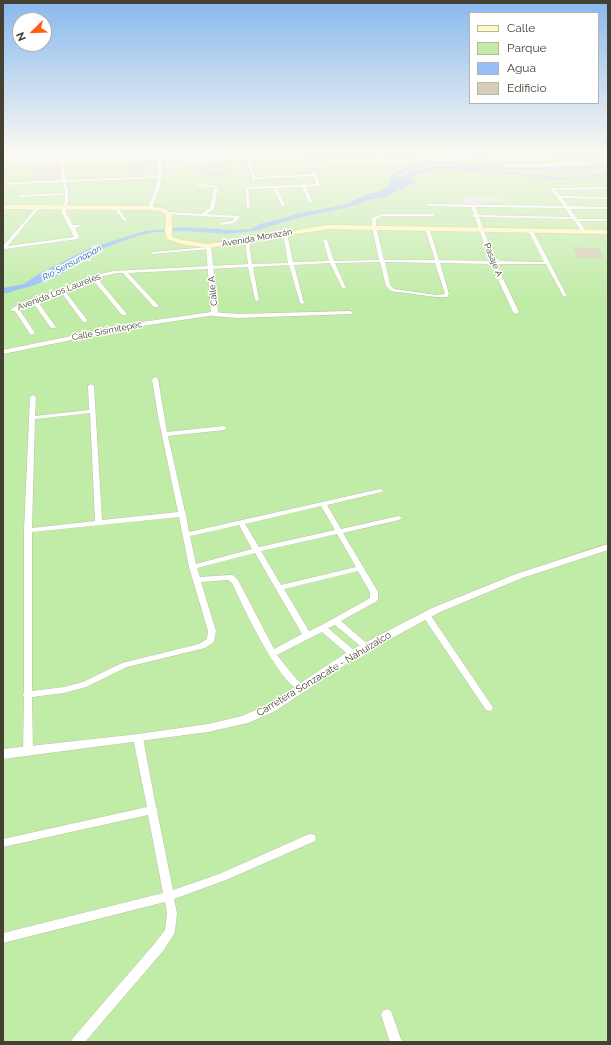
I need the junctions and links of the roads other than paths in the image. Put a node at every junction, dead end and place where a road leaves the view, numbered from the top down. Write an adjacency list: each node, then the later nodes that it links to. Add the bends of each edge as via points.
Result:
1 (67, 202): 14 (street)
2 (153, 202): 16 (street)
3 (213, 202): 19 (street, via 211,211)
4 (247, 202): 11 (street)
5 (282, 202): 7 (street)
6 (563, 202): 12 (street)
7 (283, 205)
8 (428, 205): 9 (street)
9 (473, 206): 12 (street); 21 (street, Pasaje A)
10 (3, 207): 13 (main road)
11 (248, 207)
12 (567, 207): 17 (street); 22 (street)
13 (37, 208): 14 (main road); 38 (street)
14 (65, 208): 15 (main road); 27 (street, via 63,211)
15 (116, 208): 16 (main road); 23 (street)
16 (150, 208): 18 (main road)
17 (608, 208)
18 (168, 213): 19 (street); 37 (main road, Avenida Morazán, via 169,238)
19 (201, 214): 25 (street, via 238,217 233,222)
20 (433, 215): 28 (street, via 376,216)
21 (474, 216): 22 (street); 30 (street, Pasaje A)
22 (575, 219): 24 (street); 32 (street)
23 (125, 220)
24 (608, 220)
25 (222, 224)
26 (80, 226): 27 (street)
27 (71, 227): 38 (street, via 76,238)
28 (374, 227): 29 (main road, Avenida Morazán); 34 (main road, Avenida Morazán, via 320,228); 40 (street)
29 (427, 228): 30 (main road, Avenida Morazán); 42 (street)
30 (481, 229): 31 (main road, Avenida Morazán); 43 (street, Pasaje A)
31 (530, 230): 32 (main road, Avenida Morazán); 44 (street)
32 (584, 231): 33 (main road, Avenida Morazán)
33 (608, 232)
34 (285, 233): 35 (main road, Avenida Morazán); 45 (street)
35 (246, 240): 37 (main road, Avenida Morazán); 46 (street)
36 (325, 240): 41 (street)
37 (208, 247): 39 (street); 47 (street)
38 (3, 248)
39 (152, 253)
40 (381, 261): 41 (street, Avenida Los Laureles); 42 (street, Avenida Los Laureles); 42 (street, via 388,286 393,290 442,296 447,294)
41 (332, 262): 45 (street, Avenida Los Laureles); 50 (street)
42 (438, 262): 43 (street, Avenida Los Laureles)
43 (493, 262): 44 (street, Avenida Los Laureles); 57 (street, Pasaje A)
44 (548, 263): 52 (street)
45 (291, 264): 46 (street, Avenida Los Laureles); 55 (street)
46 (250, 266): 47 (street, Avenida Los Laureles); 53 (street)
47 (211, 268): 48 (street, Avenida Los Laureles); 60 (street, Calle A, via 215,312)
48 (125, 272): 49 (street, Avenida Los Laureles); 56 (street)
49 (92, 277): 51 (street, Avenida Los Laureles); 59 (street)
50 (344, 288)
51 (62, 290): 54 (street, Avenida Los Laureles); 61 (street)
52 (565, 296)
53 (257, 300)
54 (35, 302): 62 (street); 63 (street, Avenida Los Laureles, via 14,309)
55 (302, 303)
56 (156, 306)
57 (516, 312)
58 (350, 313): 60 (street, via 238,316)
59 (124, 314)
60 (212, 314): 64 (street, Calle Sisimitepec, via 135,325)
61 (85, 321)
62 (53, 327)
63 (32, 333)
64 (3, 352)
65 (155, 379): 71 (street)
66 (91, 386): 68 (street)
67 (33, 397): 69 (street)
68 (93, 412): 69 (street); 76 (street)
69 (32, 418): 78 (street)
70 (224, 428): 71 (street)
71 (165, 434): 74 (street)
72 (380, 491): 73 (street)
73 (323, 504): 77 (street); 79 (street)
74 (183, 514): 76 (street); 80 (street)
75 (399, 518): 79 (street)
76 (99, 523): 78 (street)
77 (240, 523): 80 (street); 82 (street)
78 (28, 530): 95 (street)
79 (339, 531): 82 (street); 84 (street)
80 (187, 535): 83 (street)
81 (608, 547): 87 (street, Carretera Sonzacate - Nahuizalco, via 519,576 454,601)
82 (256, 550): 83 (street); 86 (street)
83 (193, 567): 85 (street)
84 (360, 568): 86 (street); 88 (street, via 374,592 374,599)
85 (197, 580): 92 (street, via 230,577); 95 (street, via 212,631 211,640 202,646 125,665 86,684)
86 (278, 588): 90 (street)
87 (426, 615): 91 (street, Carretera Sonzacate - Nahuizalco); 96 (street)
88 (336, 621): 89 (street); 91 (street)
89 (323, 628): 90 (street); 93 (street)
90 (307, 635): 92 (street)
91 (366, 647): 93 (street, Carretera Sonzacate - Nahuizalco)
92 (272, 654): 94 (street, via 291,680)
93 (353, 654): 94 (street, Carretera Sonzacate - Nahuizalco)
94 (301, 688): 97 (street, Carretera Sonzacate - Nahuizalco, via 271,708 244,720)
95 (27, 695): 98 (street)
96 (489, 708)
97 (138, 738): 98 (street, Carretera Sonzacate - Nahuizalco); 100 (street)
98 (28, 752): 99 (street, Carretera Sonzacate - Nahuizalco)
99 (3, 754)
100 (153, 810): 102 (street); 103 (street)
101 (312, 838): 103 (street, via 222,878)
102 (3, 843)
103 (169, 896): 104 (street); 106 (street, via 172,913 170,931)
104 (3, 938)
105 (387, 1015): 107 (street)
106 (77, 1042)
107 (396, 1042)

